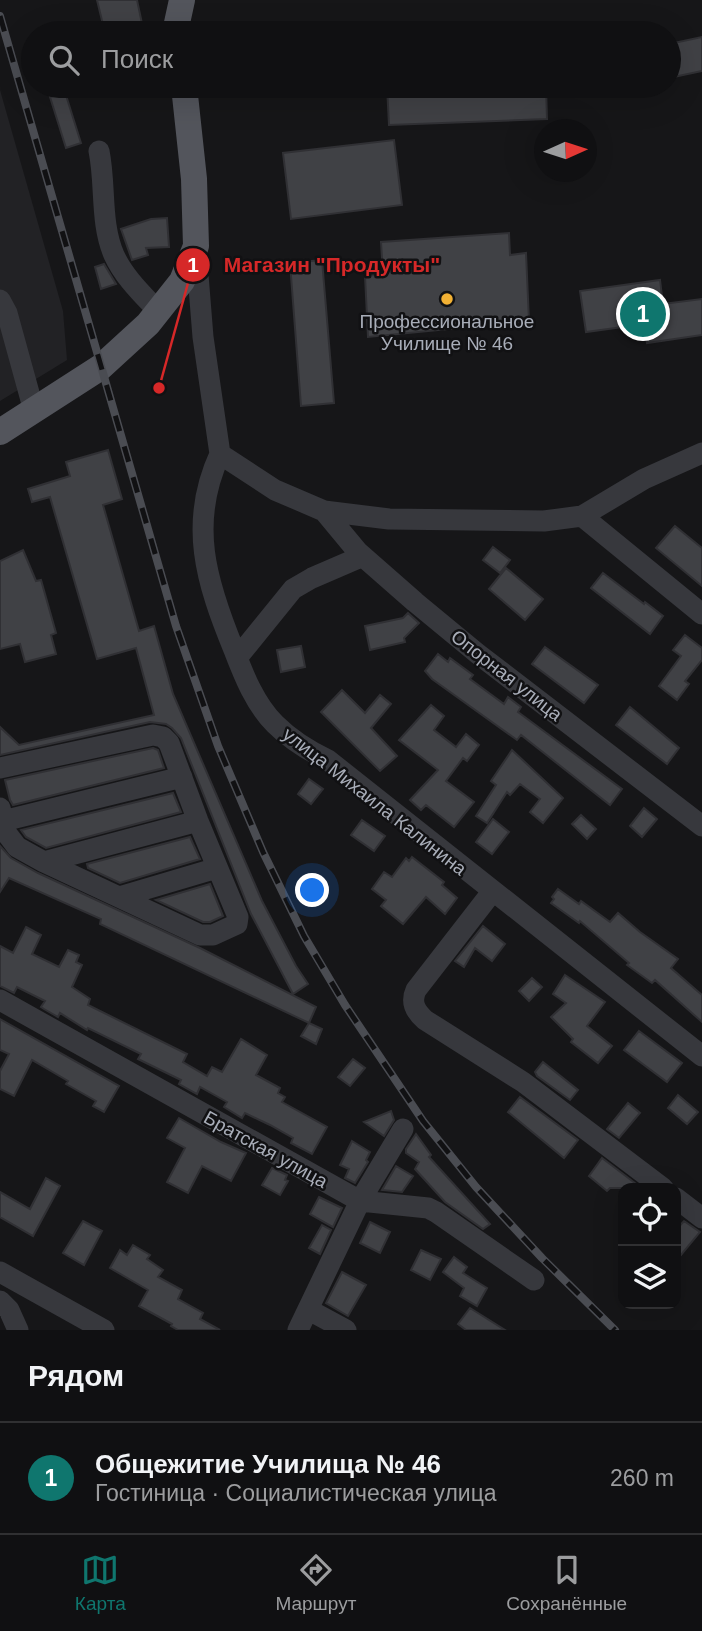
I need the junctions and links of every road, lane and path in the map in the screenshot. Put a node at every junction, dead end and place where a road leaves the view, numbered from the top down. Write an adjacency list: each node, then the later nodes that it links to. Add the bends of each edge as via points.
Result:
1 (181, 0): 2 (main road)
2 (177, 21)
3 (185, 98): 5 (main road)
4 (99, 151): 7 (street, via 114,256)
5 (196, 246): 7 (main road, via 182,281); 11 (street)
6 (0, 300): 8 (street)
7 (158, 311): 8 (main road, via 101,367)
8 (34, 411): 9 (main road)
9 (0, 432)
10 (702, 453): 13 (street, via 644,479)
11 (220, 454): 12 (street, via 275,490); 16 (street, улица Михаила Калинина, via 204,501 204,556)
12 (324, 511): 13 (street, via 389,519 544,521); 14 (street, Опорная улица)
13 (582, 516): 15 (street)
14 (363, 556): 16 (street, via 293,589); 21 (street, Опорная улица, via 478,654)
15 (702, 614)
16 (237, 658): 24 (street, улица Михаила Калинина, via 251,690 275,725 328,760)
17 (0, 768): 18 (street, via 153,735 169,743)
18 (182, 777): 19 (street); 20 (street)
19 (1, 815): 22 (street, via 17,847)
20 (198, 821): 22 (street); 23 (street)
21 (702, 826)
22 (44, 862): 25 (street)
23 (217, 868): 25 (street); 25 (street, via 238,917 237,924 213,935 200,935)
24 (492, 892): 27 (street, улица Михаила Калинина); 29 (street, via 416,990 415,1008 425,1020 523,1082)
25 (119, 897)
26 (0, 1000): 30 (street, Братская улица)
27 (702, 1056)
28 (403, 1129): 30 (street)
29 (656, 1183)
30 (360, 1201): 34 (street, Братская улица, via 428,1208); 36 (street)
31 (681, 1202): 32 (street)
32 (702, 1218)
33 (0, 1272): 38 (street)
34 (534, 1280)
35 (0, 1301): 37 (street)
36 (309, 1310): 39 (street); 40 (street)
37 (18, 1330)
38 (104, 1330)
39 (298, 1330)
40 (346, 1330)

